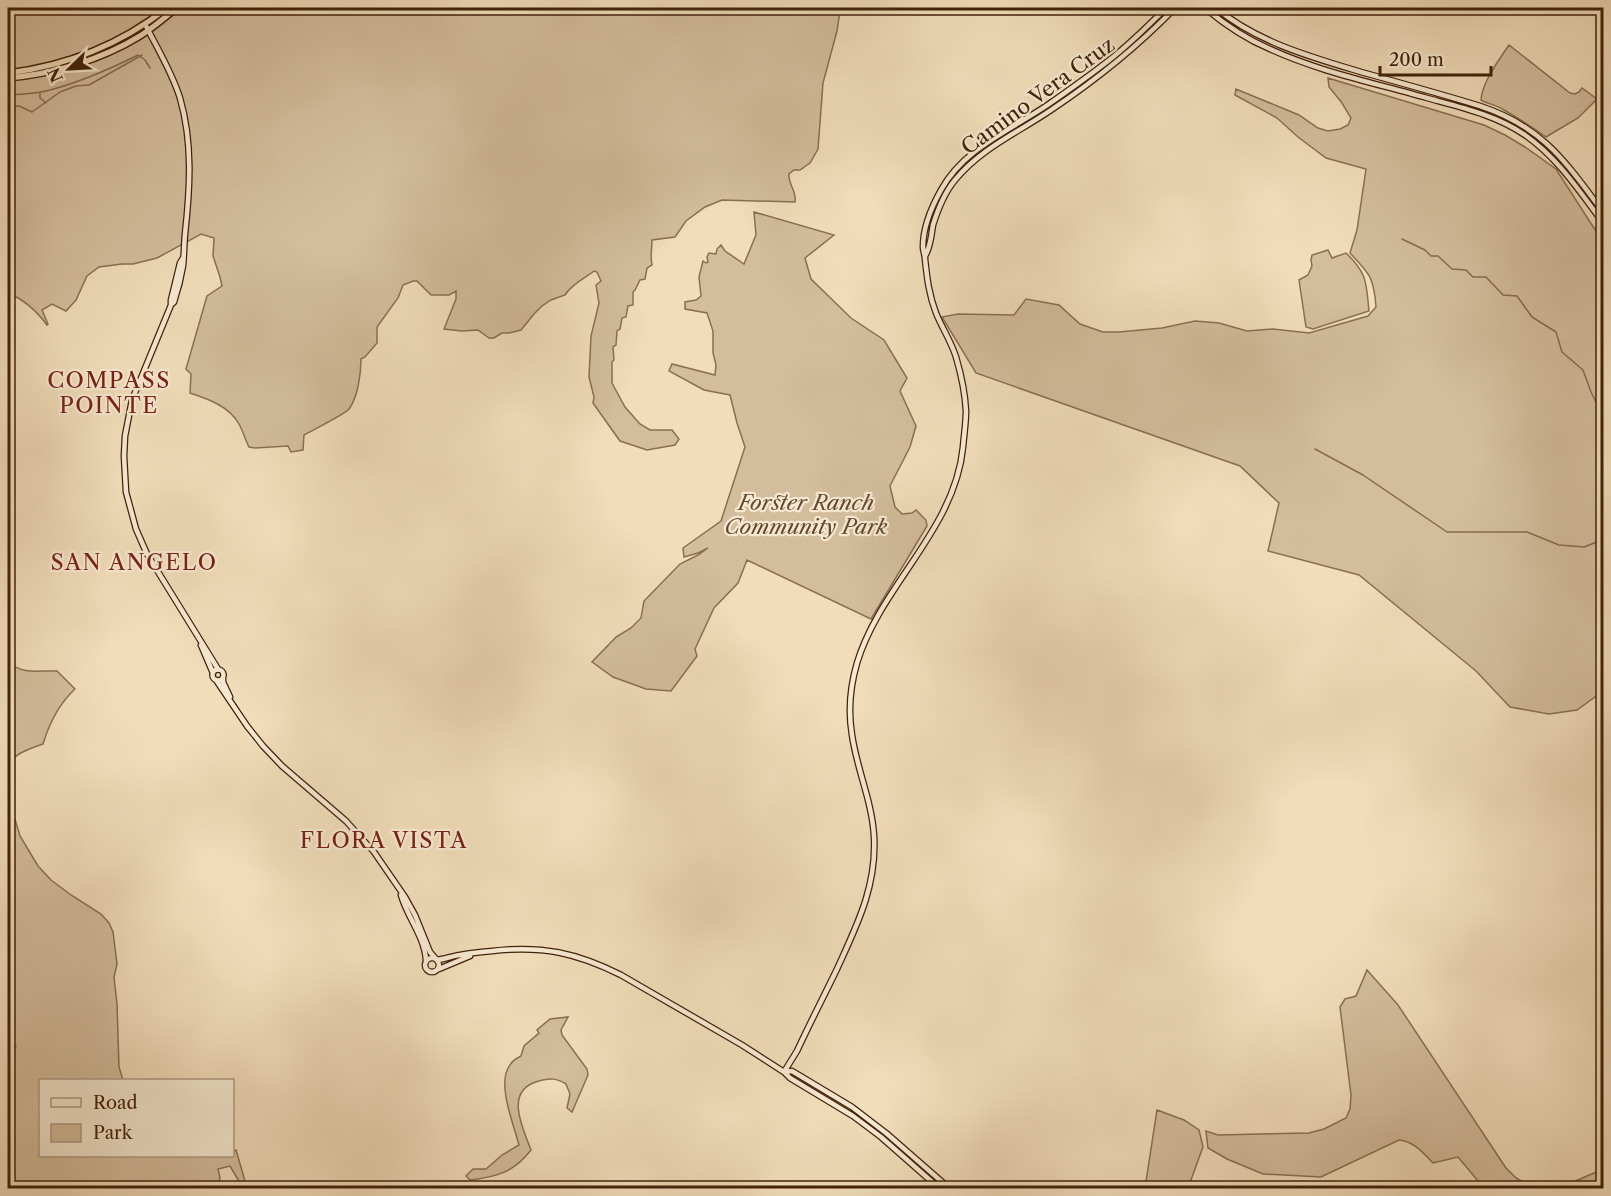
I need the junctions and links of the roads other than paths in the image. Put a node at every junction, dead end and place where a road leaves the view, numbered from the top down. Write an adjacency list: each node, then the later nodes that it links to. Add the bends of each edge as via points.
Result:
1 (167, 8): 7 (highway)
2 (177, 8): 8 (highway)
3 (1166, 8): 13 (main road, Camino Vera Cruz, via 1108,61 960,164 932,209 925,232)
4 (1175, 8): 13 (main road, Camino Vera Cruz, via 1084,88 974,160 945,197)
5 (1204, 8): 12 (main road, via 1236,31 1299,61 1500,120 1547,153)
6 (1216, 8): 11 (main road, via 1272,42 1303,55 1480,106 1514,120 1539,136 1563,160)
7 (145, 24): 8 (main road); 9 (highway, via 72,59)
8 (148, 30): 10 (highway, via 83,61); 14 (main road, via 176,88 190,158 183,258 171,305 132,400 125,436 126,492 147,554)
9 (8, 73)
10 (8, 78)
11 (1604, 213)
12 (1604, 224)
13 (925, 256): 25 (main road, Camino Vera Cruz, via 929,292 955,354 963,388 966,412 962,455 947,505 879,616 857,661 850,692 850,719 871,807 874,860 870,890 810,1024)
14 (200, 643): 15 (main road); 16 (main road)
15 (218, 669): 16 (main road); 17 (main road)
16 (213, 673): 18 (main road)
17 (223, 677): 18 (main road); 19 (main road)
18 (216, 680): 19 (main road)
19 (230, 700): 20 (main road, via 262,746 346,821 374,852)
20 (401, 892): 22 (main road); 23 (main road)
21 (475, 954): 22 (main road); 24 (main road); 25 (main road, via 553,950 597,963)
22 (437, 959): 23 (main road); 24 (main road)
23 (426, 961): 24 (main road, via 429,971)
24 (438, 969)
25 (784, 1072): 26 (main road, via 853,1116); 27 (main road, via 792,1071 852,1107)
26 (939, 1188)
27 (949, 1188)

